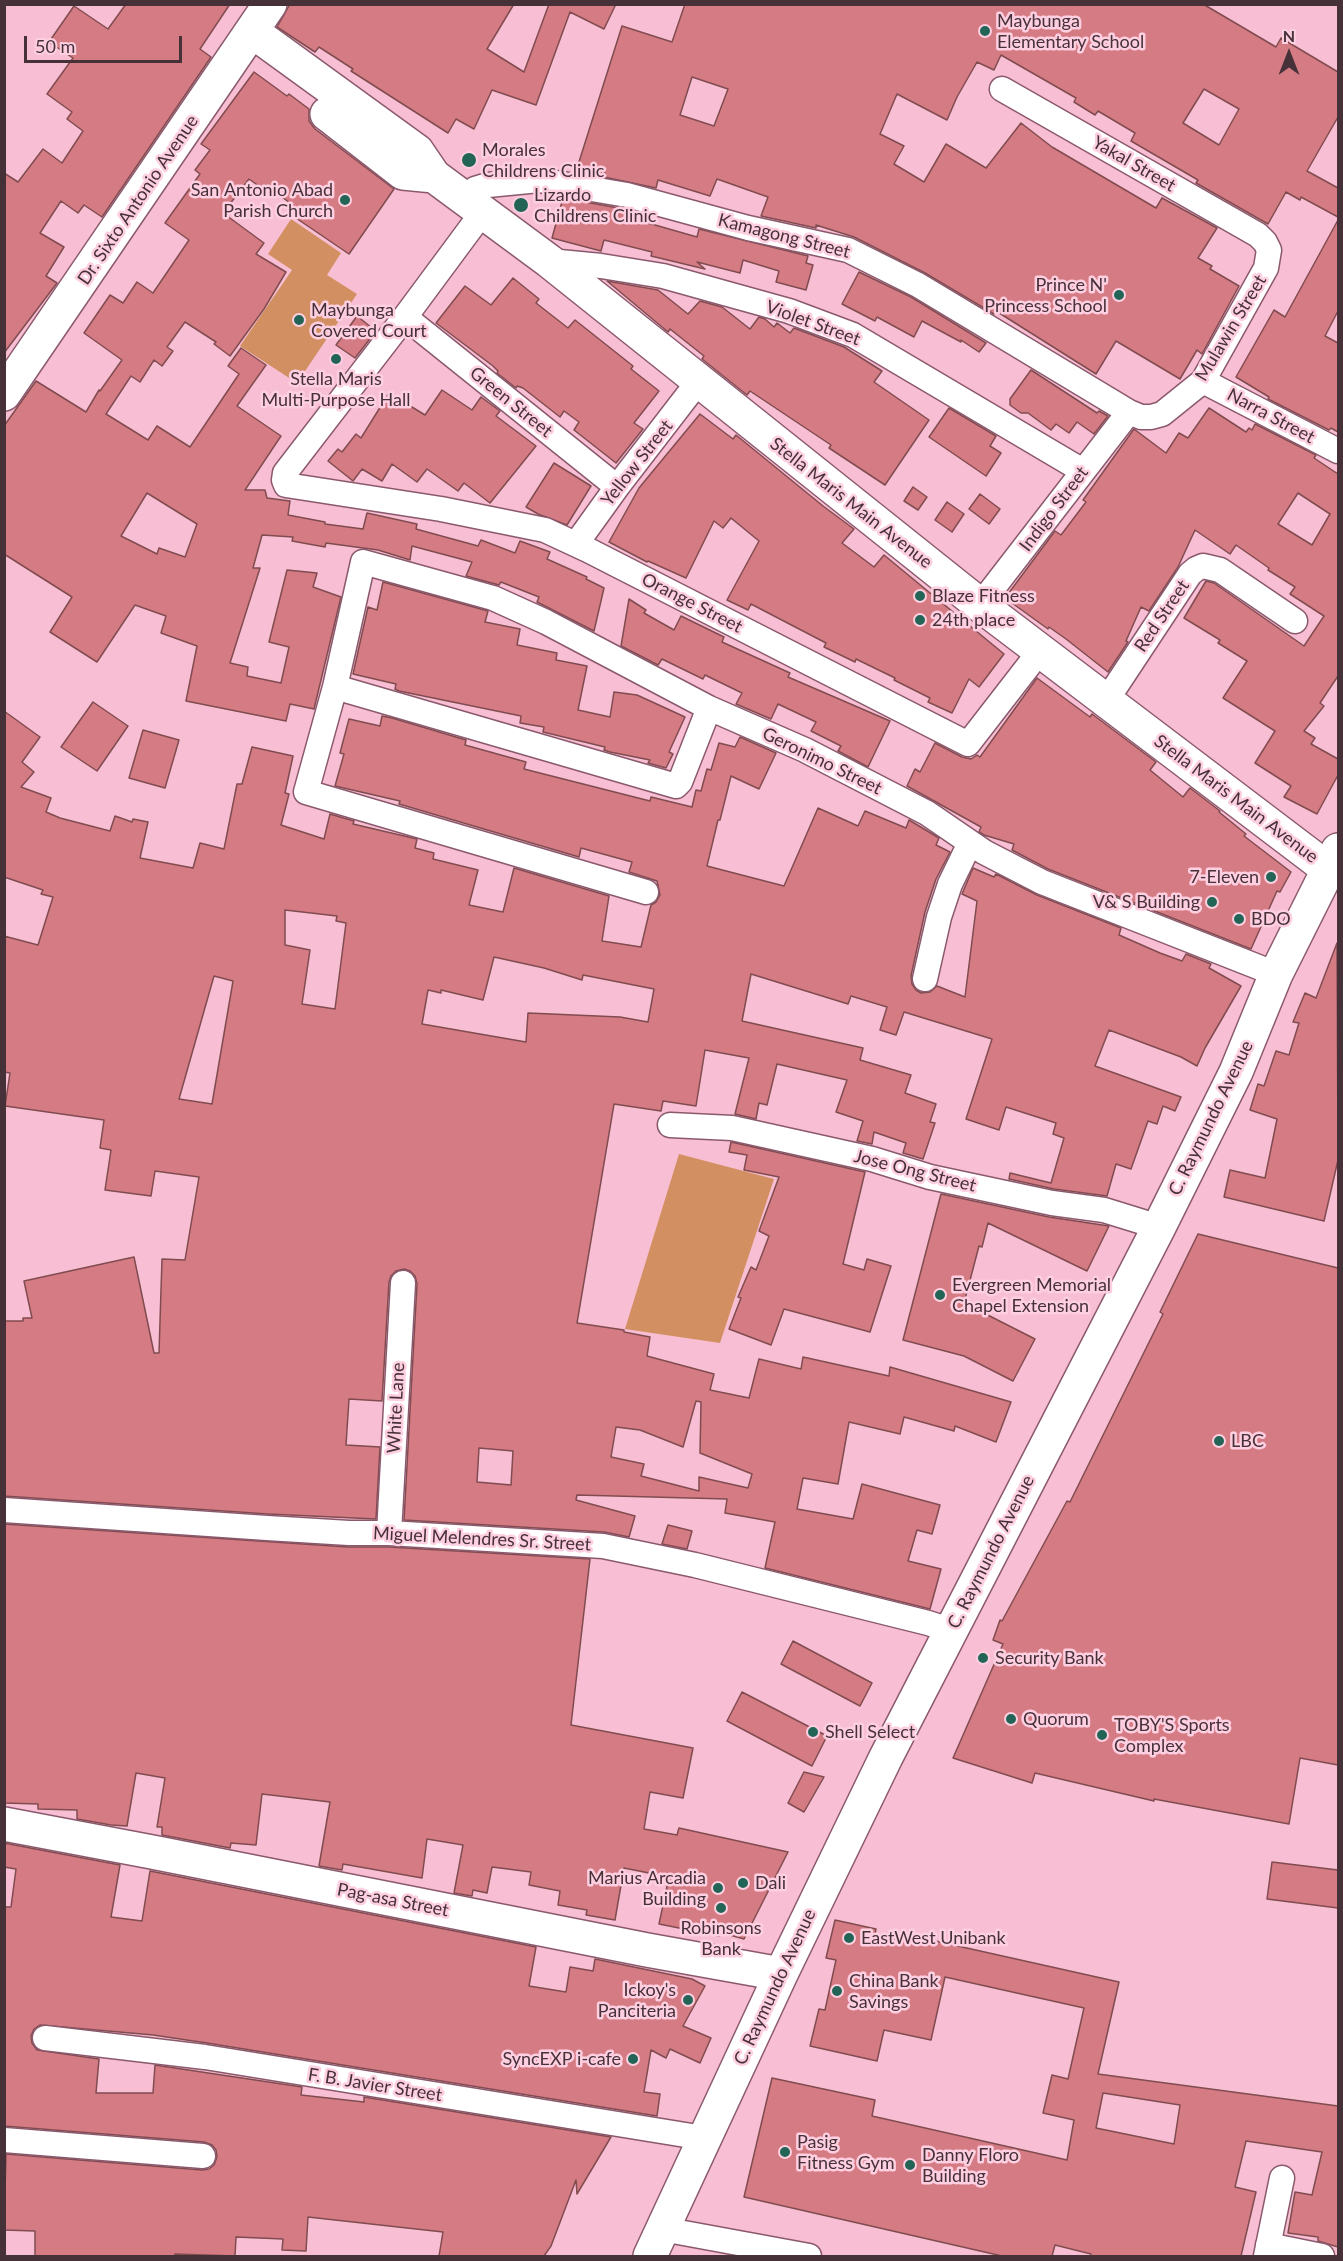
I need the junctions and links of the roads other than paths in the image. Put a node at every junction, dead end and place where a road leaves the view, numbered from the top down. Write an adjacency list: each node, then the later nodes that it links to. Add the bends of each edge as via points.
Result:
1 (270, 4): 2 (main road, Dr. Sixto Antonio Avenue)
2 (246, 41): 4 (main road, Stella Maris Main Avenue, via 403,173 434,176); 10 (main road, Dr. Sixto Antonio Avenue)
3 (1002, 89): 5 (street, Yakal Street)
4 (474, 206): 6 (main road, Stella Maris Main Avenue); 7 (street); 11 (street, Kamagong Street, via 475,189 539,180 627,195 848,250 918,285)
5 (1265, 242): 8 (street, Mulawin Street, via 1269,250 1266,268)
6 (549, 261): 9 (main road, Stella Maris Main Avenue); 13 (street, Violet Street, via 663,276 789,311 853,335)
7 (405, 318): 14 (street, Green Street); 15 (street, Orange Street, via 285,473 286,485 453,511 545,530)
8 (1203, 381): 11 (street, Mulawin Street, via 1162,414); 12 (street, Narra Street)
9 (698, 382): 14 (street, Yellow Street); 16 (main road, Stella Maris Main Avenue)
10 (4, 394)
11 (1135, 414): 13 (street, Indigo Street)
12 (1338, 452)
13 (1083, 471): 16 (street, Indigo Street)
14 (617, 487): 15 (street, Yellow Street)
15 (576, 544): 18 (street, Orange Street, via 968,744)
16 (980, 605): 18 (main road, Stella Maris Main Avenue)
17 (1295, 621): 20 (street, Red Street, via 1220,570 1203,566 1190,574)
18 (1040, 651): 20 (main road, Stella Maris Main Avenue)
19 (335, 687): 21 (street, via 676,786); 21 (street, Geronimo Street, via 363,562 494,597); 24 (street, via 306,792)
20 (1106, 701): 23 (main road, Stella Maris Main Avenue)
21 (709, 708): 22 (street, Geronimo Street, via 805,750 927,813)
22 (970, 843): 25 (street, Geronimo Street, via 1042,882); 26 (street, via 942,906)
23 (1333, 859): 25 (main road, C. Raymundo Avenue)
24 (646, 892)
25 (1275, 974): 28 (main road, C. Raymundo Avenue, via 1236,1072)
26 (925, 979)
27 (670, 1125): 28 (street, Jose Ong Street, via 732,1128 872,1159 930,1177 1104,1210)
28 (1159, 1227): 32 (main road, C. Raymundo Avenue)
29 (403, 1283): 31 (street, White Lane)
30 (4, 1510): 31 (street, Miguel Melendres Sr. Street)
31 (389, 1533): 32 (street, Miguel Melendres Sr. Street, via 603,1546 695,1565)
32 (950, 1630): 34 (main road, C. Raymundo Avenue)
33 (4, 1824): 34 (main road, Pag-asa Street)
34 (781, 1974): 36 (main road, C. Raymundo Avenue)
35 (45, 2038): 36 (street, F. B. Javier Street, via 205,2057)
36 (704, 2138): 40 (main road, C. Raymundo Avenue)
37 (4, 2140): 38 (street)
38 (202, 2156)
39 (1282, 2178): 41 (street)
40 (656, 2243): 42 (street)
41 (1267, 2251): 43 (street)
42 (809, 2256)
43 (1322, 2256)

